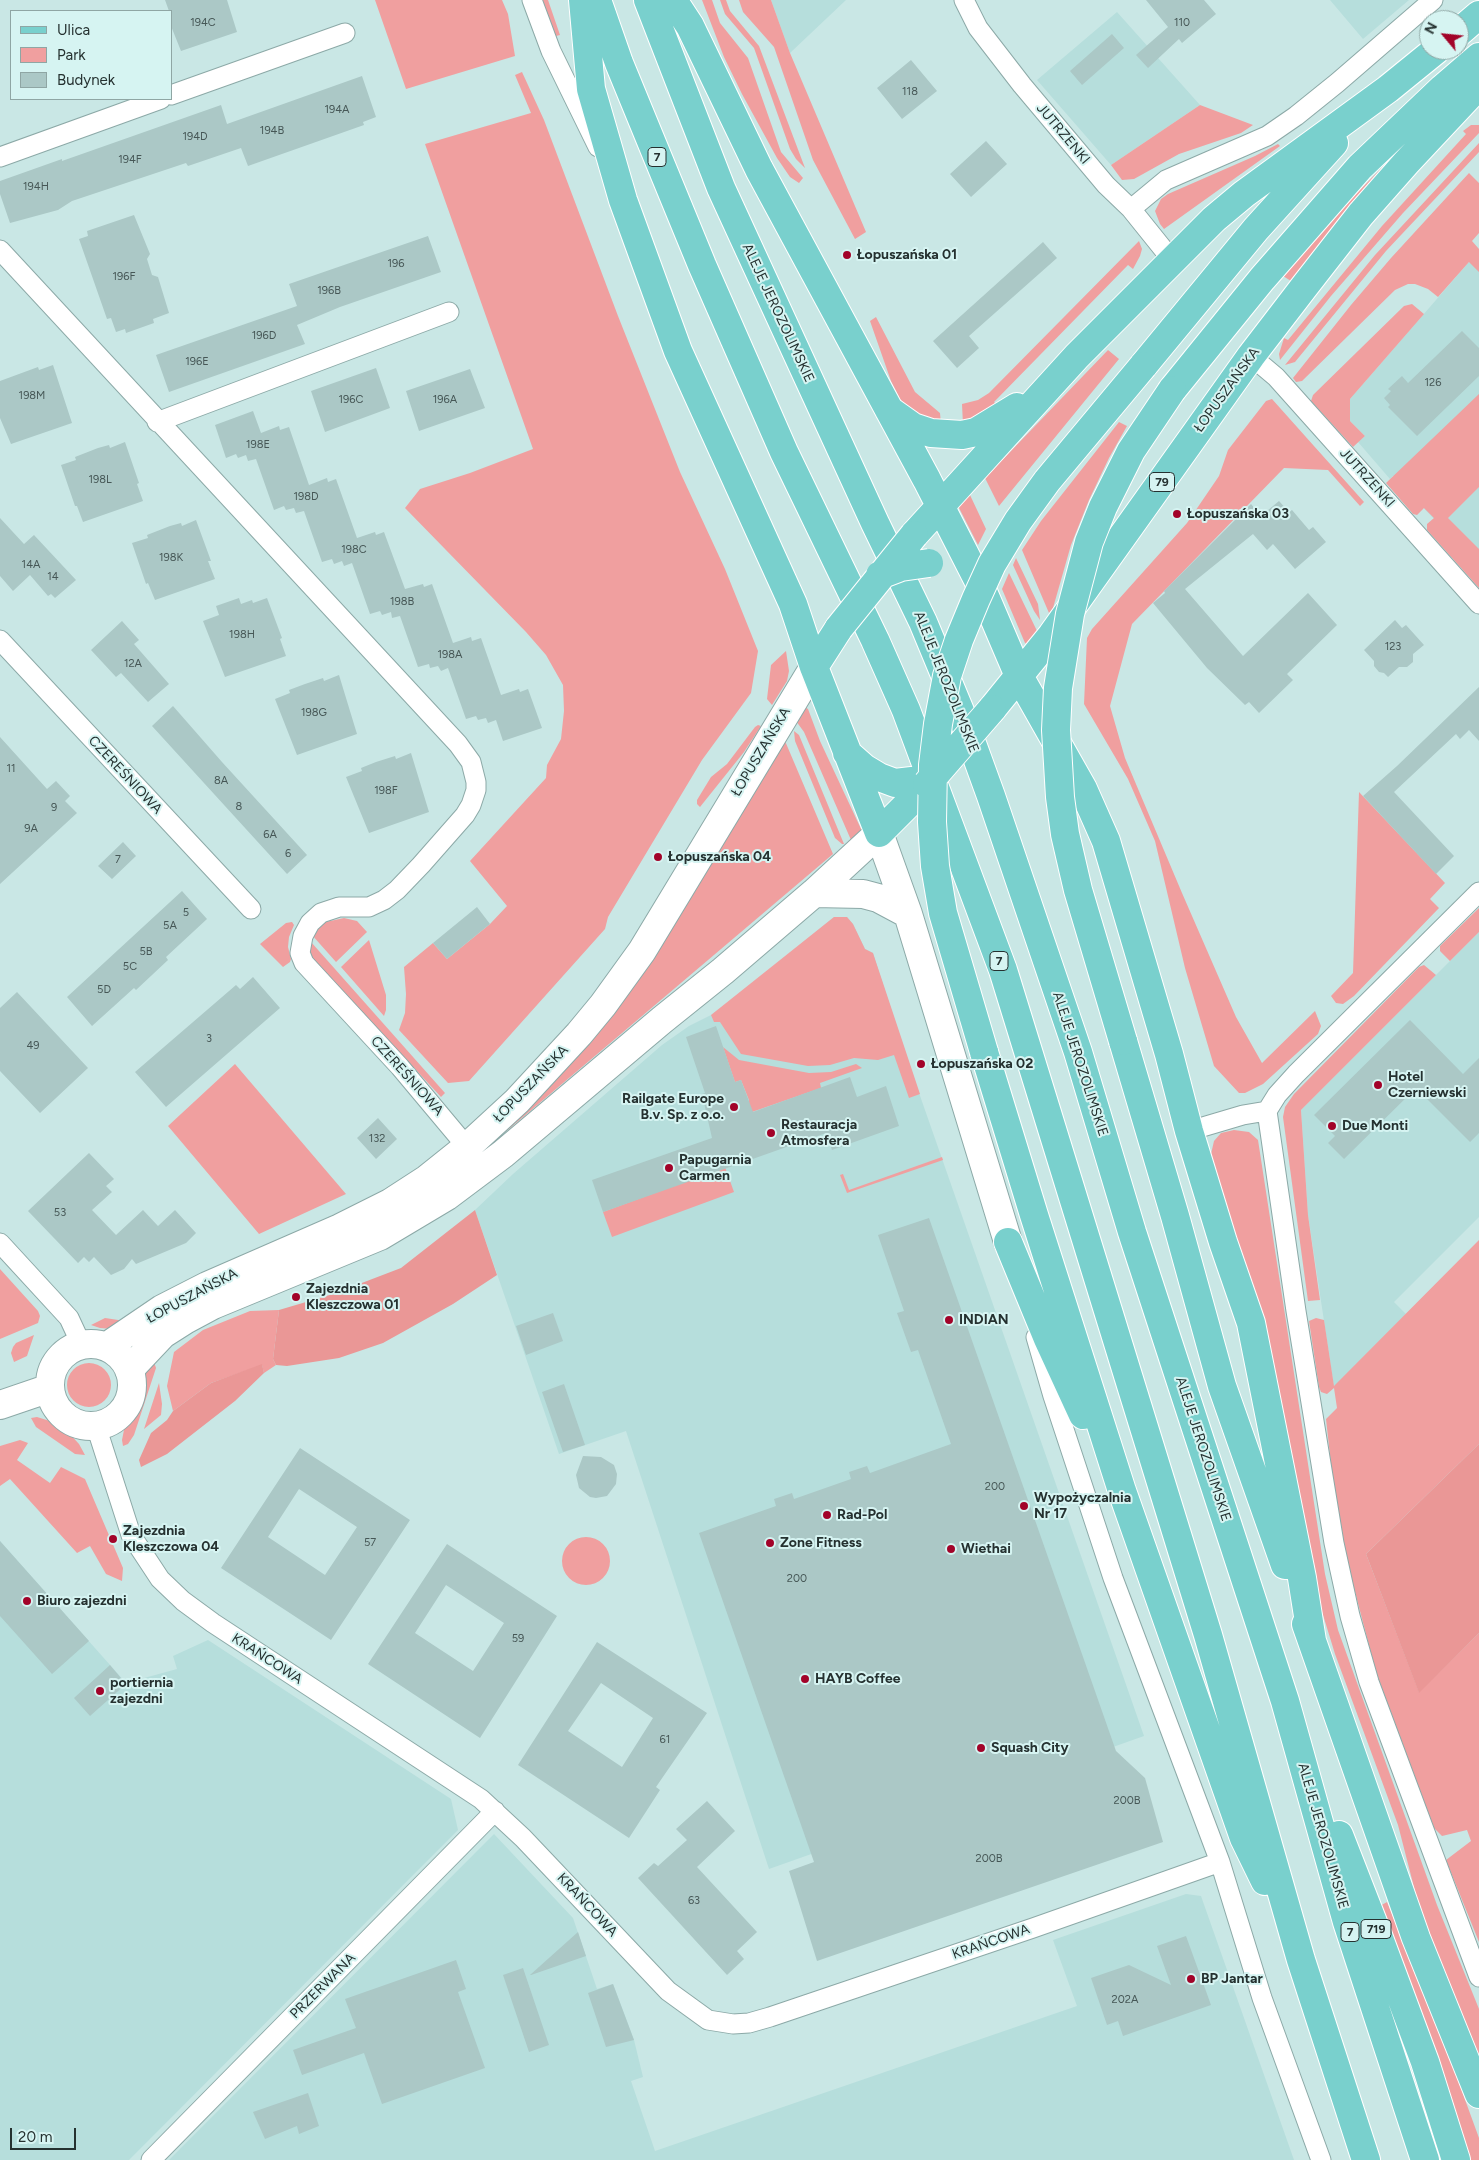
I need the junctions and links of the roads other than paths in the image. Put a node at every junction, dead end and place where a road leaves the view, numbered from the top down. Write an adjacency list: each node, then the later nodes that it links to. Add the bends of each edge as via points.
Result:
1 (532, 0): 18 (street, via 551,51)
2 (583, 0): 18 (main road, via 591,89)
3 (597, 0): 56 (main road, 7, via 705,273 784,452 906,710 1003,970 1208,1635)
4 (648, 0): 53 (main road, ALEJE JEROZOLIMSKIE / 7, via 721,188 923,622 992,796 1078,1052 1132,1232)
5 (673, 0): 25 (main road, via 690,26 759,169)
6 (964, 0): 19 (street, JUTRZENKI, via 978,28 1028,92)
7 (1433, 0): 19 (street, via 1282,126 1267,136 1166,180)
8 (1479, 15): 9 (main road)
9 (1469, 24)
10 (345, 33): 15 (street)
11 (1479, 57): 52 (main road, bridge, via 1360,167 1262,279 1172,390 1131,451 1103,507 1090,542 1072,606 1058,688 1056,730 1060,797 1078,890 1222,1386)
12 (1424, 60): 13 (main road)
13 (1388, 89): 21 (main road, via 1244,194); 51 (main road, bridge, via 1256,229 1047,481 1018,521 992,564 959,640 938,724 932,822 943,913)
14 (1477, 91): 23 (main road, ŁOPUSZAŃSKA / 79, via 1361,214)
15 (172, 95)
16 (158, 100): 17 (street)
17 (0, 157)
18 (623, 200): 32 (main road, via 678,351 793,604)
19 (1130, 209): 21 (street, JUTRZENKI)
20 (0, 250): 26 (street)
21 (1172, 260): 24 (main road)
22 (449, 312): 26 (street)
23 (1251, 356): 30 (street, JUTRZENKI, via 1276,377); 33 (main road, ŁOPUSZAŃSKA / 79)
24 (1048, 387): 25 (main road, via 988,426 962,435 931,433 913,427); 27 (main road)
25 (887, 409): 27 (main road)
26 (157, 422): 43 (street, CZEREŚNIOWA, via 458,744 471,762 476,790 464,815 397,890 369,907 339,907 321,913 303,936 300,953 304,963 419,1088)
27 (940, 505): 28 (main road, bridge); 29 (main road)
28 (880, 575): 29 (main road, bridge, via 900,567 929,563 960,569); 32 (main road, bridge)
29 (978, 580): 33 (main road)
30 (1479, 604)
31 (0, 640): 39 (street, CZEREŚNIOWA)
32 (814, 667): 34 (main road); 43 (main road, ŁOPUSZAŃSKA, via 642,951 603,1005 522,1096)
33 (1019, 676): 35 (main road, ŁOPUSZAŃSKA, bridge, via 940,771); 42 (main road, via 1083,789 1106,841)
34 (846, 752): 35 (main road, via 879,778); 36 (main road)
35 (915, 787): 36 (main road, ŁOPUSZAŃSKA)
36 (879, 833): 38 (main road, ŁOPUSZAŃSKA); 40 (main road)
37 (1479, 892): 41 (street, via 1277,1094)
38 (814, 893): 40 (main road, via 863,894); 47 (main road, ŁOPUSZAŃSKA, via 503,1154 447,1196 380,1236 213,1304 164,1334)
39 (251, 909)
40 (908, 914): 44 (main road)
41 (1267, 1112): 42 (street); 57 (street, via 1296,1311 1350,1616 1369,1682)
42 (1189, 1132): 52 (main road, via 1251,1323)
43 (467, 1147): 46 (main road, ŁOPUSZAŃSKA, via 427,1180 390,1204 207,1286)
44 (1008, 1242): 51 (main road, via 1073,1394); 55 (street, via 1053,1396 1110,1569)
45 (0, 1243): 46 (street)
46 (94, 1346): 47 (main road, via 120,1357); 48 (main road, via 64,1354 50,1379)
47 (129, 1370): 50 (main road, via 132,1387 124,1410 111,1421)
48 (50, 1388): 49 (main road); 50 (main road, via 56,1406 69,1420)
49 (0, 1405)
50 (96, 1426): 54 (street, KRAŃCOWA, via 131,1534 160,1579 213,1623 434,1767)
51 (1122, 1491): 56 (main road, via 1244,1838)
52 (1312, 1641): 58 (main road, via 1416,1938)
53 (1285, 1701): 62 (main road, ALEJE JEROZOLIMSKIE / 7, via 1347,1922); 63 (main road, 719, via 1376,1930 1425,2062)
54 (495, 1811): 55 (street, KRAŃCOWA, via 668,1991 708,2020 733,2024 780,2014); 59 (street, PRZERWANA)
55 (1220, 1862): 60 (street, via 1262,1998)
56 (1302, 1960): 61 (main road, 7)
57 (1479, 1977)
58 (1479, 2094)
59 (151, 2160)
60 (1321, 2160)
61 (1366, 2160)
62 (1425, 2160)
63 (1456, 2160)

